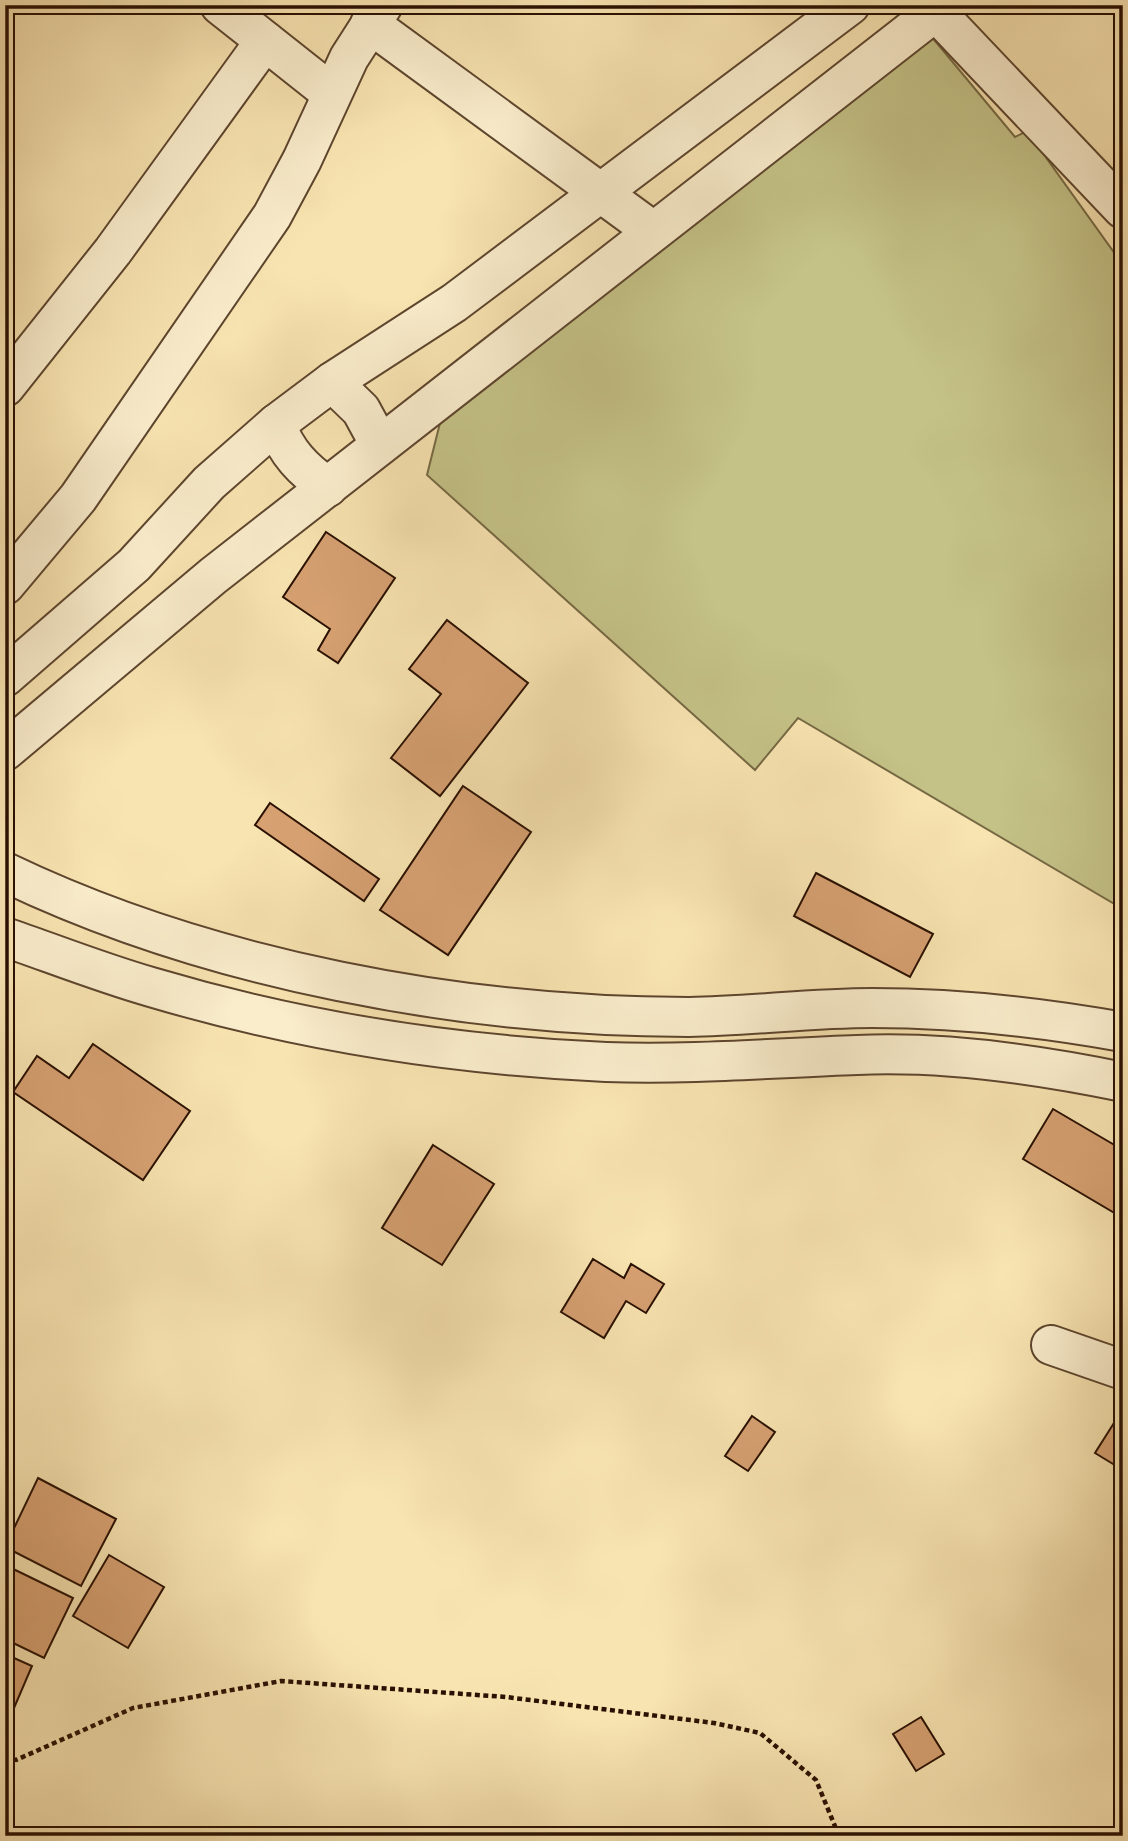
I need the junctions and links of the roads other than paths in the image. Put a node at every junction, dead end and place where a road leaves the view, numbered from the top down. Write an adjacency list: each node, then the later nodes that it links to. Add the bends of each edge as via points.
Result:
1 (220, 5): 5 (street)
2 (850, 5): 7 (street)
3 (940, 8): 8 (street); 9 (street)
4 (377, 15): 6 (street); 7 (street)
5 (265, 41): 6 (street); 11 (street, via 113,251)
6 (331, 93): 15 (street, via 272,216 78,498)
7 (601, 192): 9 (street); 10 (street, via 454,303)
8 (1117, 192)
9 (653, 231): 13 (street)
10 (332, 382): 12 (street); 13 (street, via 361,410)
11 (5, 387)
12 (276, 424): 14 (street, via 299,465); 16 (street, via 209,483 134,565)
13 (380, 445): 14 (street)
14 (328, 487): 17 (street, via 213,576)
15 (5, 585)
16 (5, 677)
17 (5, 751)
18 (5, 872): 20 (street, via 176,939 247,959 416,994 597,1014 687,1017 937,1009)
19 (5, 937): 22 (street, via 222,1006 447,1049 690,1063 930,1056)
20 (1085, 1025): 21 (street); 22 (street)
21 (1123, 1032)
22 (1074, 1072): 23 (street)
23 (1123, 1082)
24 (1051, 1345): 25 (street)
25 (1123, 1370)

